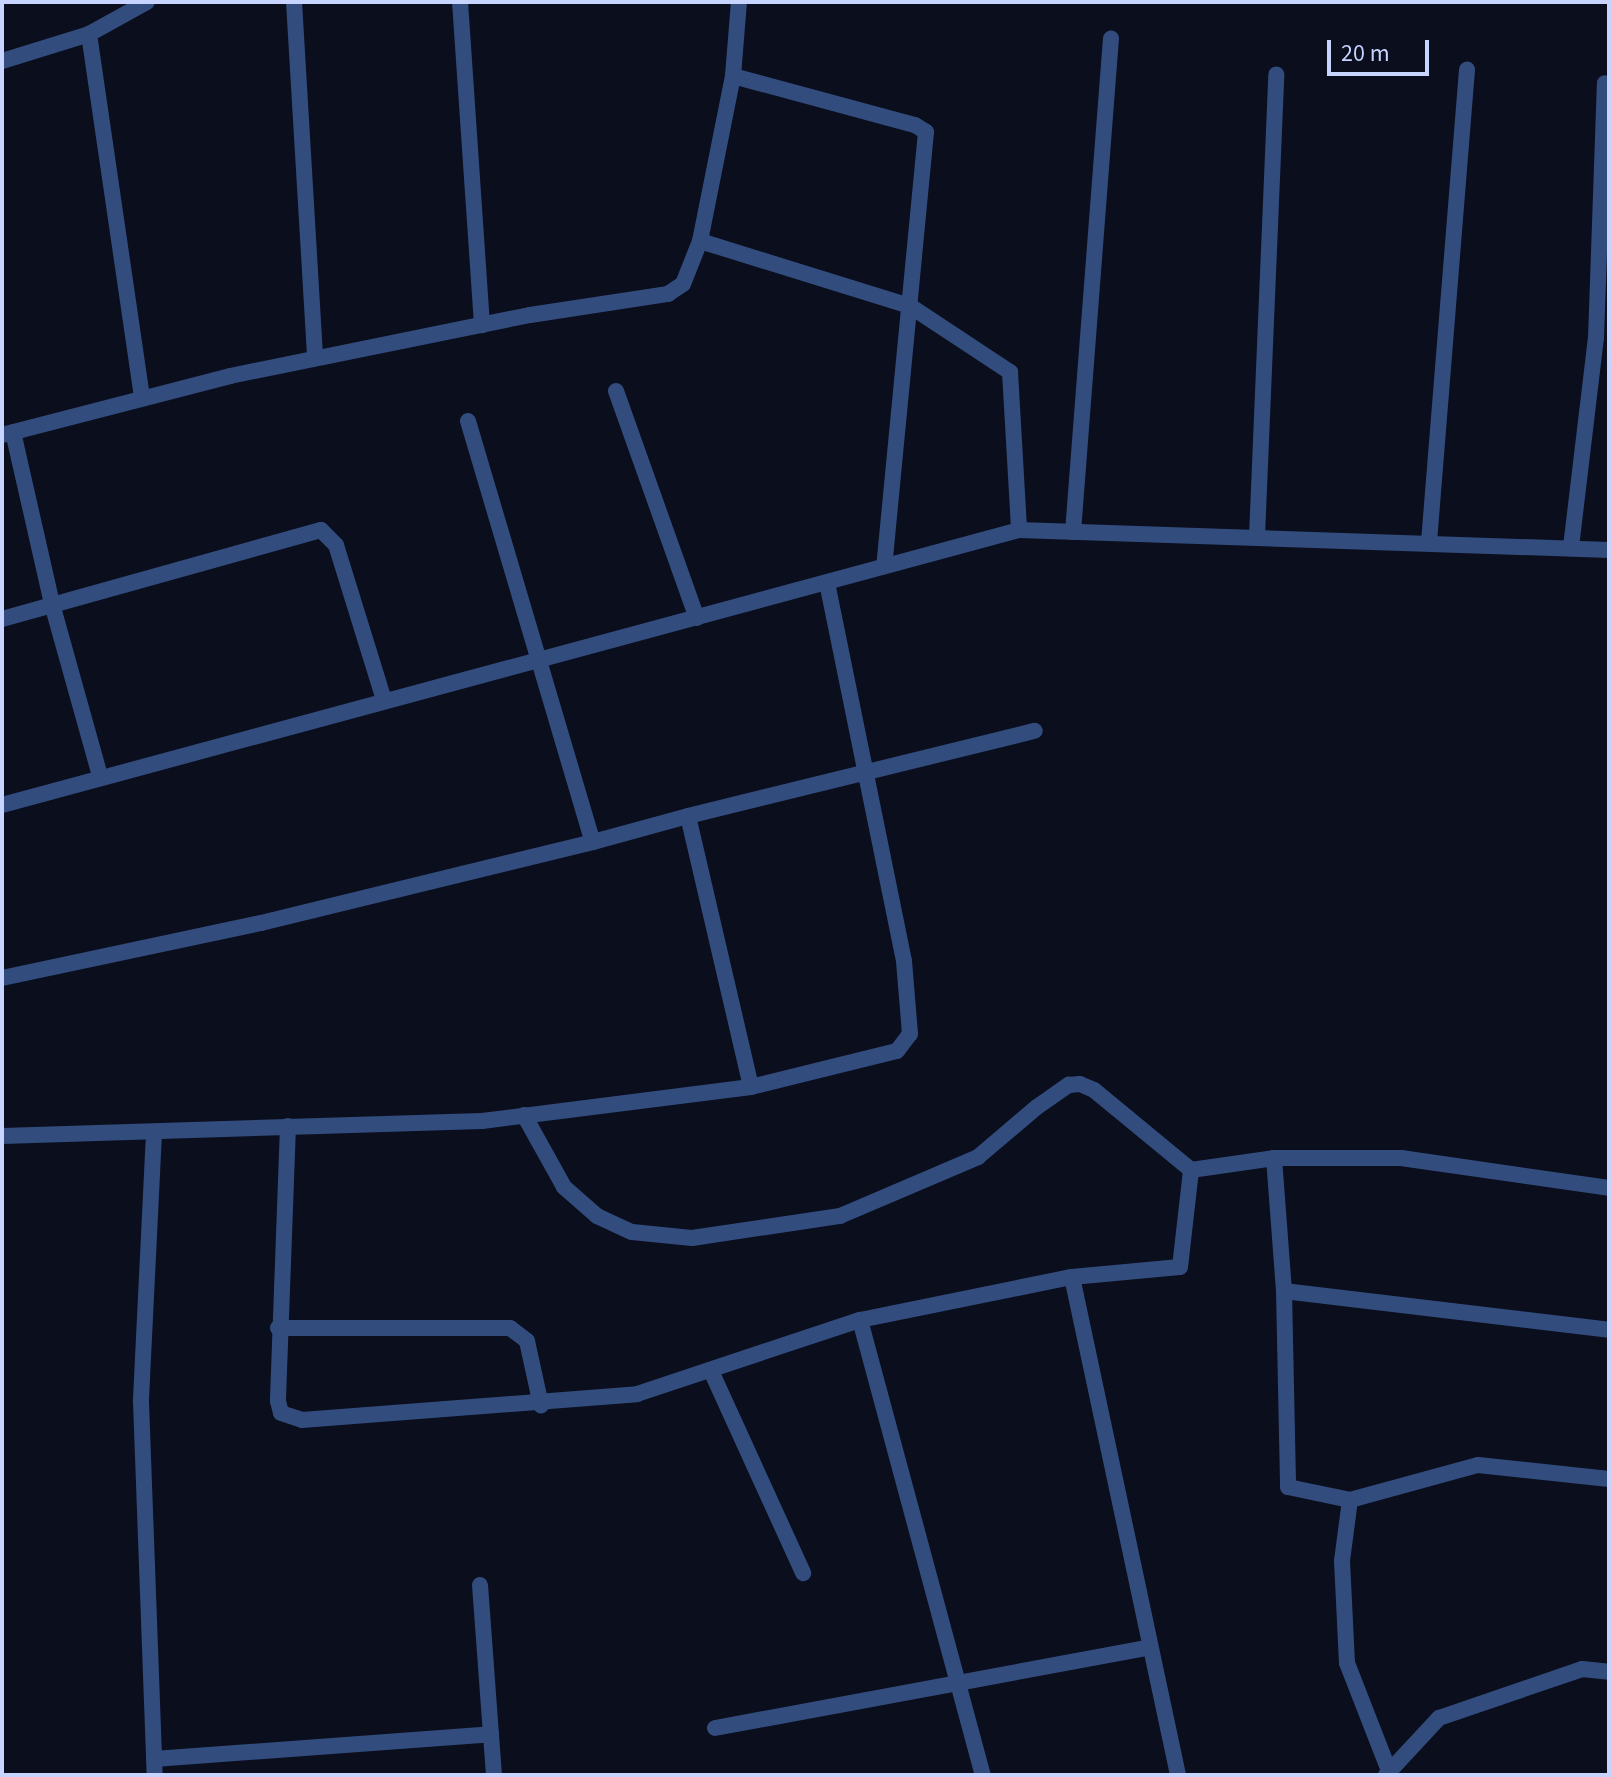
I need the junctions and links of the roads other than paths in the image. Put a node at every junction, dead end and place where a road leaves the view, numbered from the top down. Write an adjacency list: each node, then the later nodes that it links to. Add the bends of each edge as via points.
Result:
1 (147, 2): 5 (street)
2 (294, 2): 15 (street)
3 (460, 2): 14 (street)
4 (739, 2): 10 (street)
5 (89, 34): 7 (street); 17 (street)
6 (1111, 38): 21 (street)
7 (2, 61)
8 (1467, 70): 23 (street)
9 (1276, 74): 22 (street)
10 (733, 76): 12 (street); 13 (street, via 926,132)
11 (1605, 83): 24 (street, via 1596,338)
12 (700, 241): 13 (street); 14 (street, via 683,284 668,294)
13 (910, 306): 20 (street, via 1010,372); 26 (street)
14 (482, 325): 15 (street)
15 (315, 358): 17 (street)
16 (616, 391): 29 (street)
17 (142, 398): 19 (street)
18 (468, 421): 31 (street)
19 (8, 434): 28 (street)
20 (1019, 530): 21 (street); 26 (street)
21 (1073, 532): 22 (street)
22 (1257, 536): 23 (street)
23 (1429, 542): 24 (street)
24 (1571, 547): 25 (street)
25 (1609, 550)
26 (884, 565): 27 (street)
27 (827, 584): 29 (street); 34 (street)
28 (52, 604): 30 (street); 32 (street, via 321,530 336,545); 35 (street)
29 (697, 618): 31 (street)
30 (2, 619)
31 (536, 660): 32 (street); 38 (street)
32 (384, 700): 35 (street)
33 (1035, 731): 34 (street)
34 (866, 772): 37 (street); 40 (street, via 904,961 910,1034 897,1051)
35 (100, 776): 36 (street)
36 (2, 805)
37 (688, 816): 38 (street); 40 (street)
38 (593, 842): 39 (street, via 261,923)
39 (2, 978)
40 (751, 1087): 41 (street)
41 (524, 1115): 42 (street); 46 (street, via 564,1187 597,1216 632,1232 692,1238 840,1216 909,1188 978,1157 1069,1085 1094,1090)
42 (288, 1126): 43 (street); 51 (street)
43 (154, 1133): 44 (street); 64 (street, via 141,1402)
44 (2, 1136)
45 (1274, 1158): 46 (street); 47 (street, via 1401,1158); 49 (street)
46 (1191, 1170): 48 (street, via 1180,1267)
47 (1609, 1188)
48 (1072, 1277): 50 (street); 59 (street)
49 (1284, 1291): 52 (street); 56 (street, via 1288,1487)
50 (860, 1320): 53 (street); 61 (street)
51 (278, 1328): 54 (street, via 510,1328 527,1341); 54 (street, via 278,1401 281,1413 291,1419)
52 (1609, 1330)
53 (712, 1373): 54 (street, via 637,1394); 57 (street)
54 (541, 1405)
55 (1609, 1479): 56 (street, via 1478,1465)
56 (1350, 1500): 65 (street, via 1342,1561 1347,1663)
57 (803, 1573)
58 (480, 1585): 63 (street)
59 (1150, 1647): 61 (street); 68 (street)
60 (1609, 1672): 65 (street, via 1582,1669 1439,1718)
61 (958, 1683): 62 (street); 67 (street)
62 (715, 1728)
63 (491, 1734): 64 (street); 66 (street)
64 (155, 1767)
65 (1388, 1773)
66 (494, 1775)
67 (983, 1775)
68 (1178, 1775)

